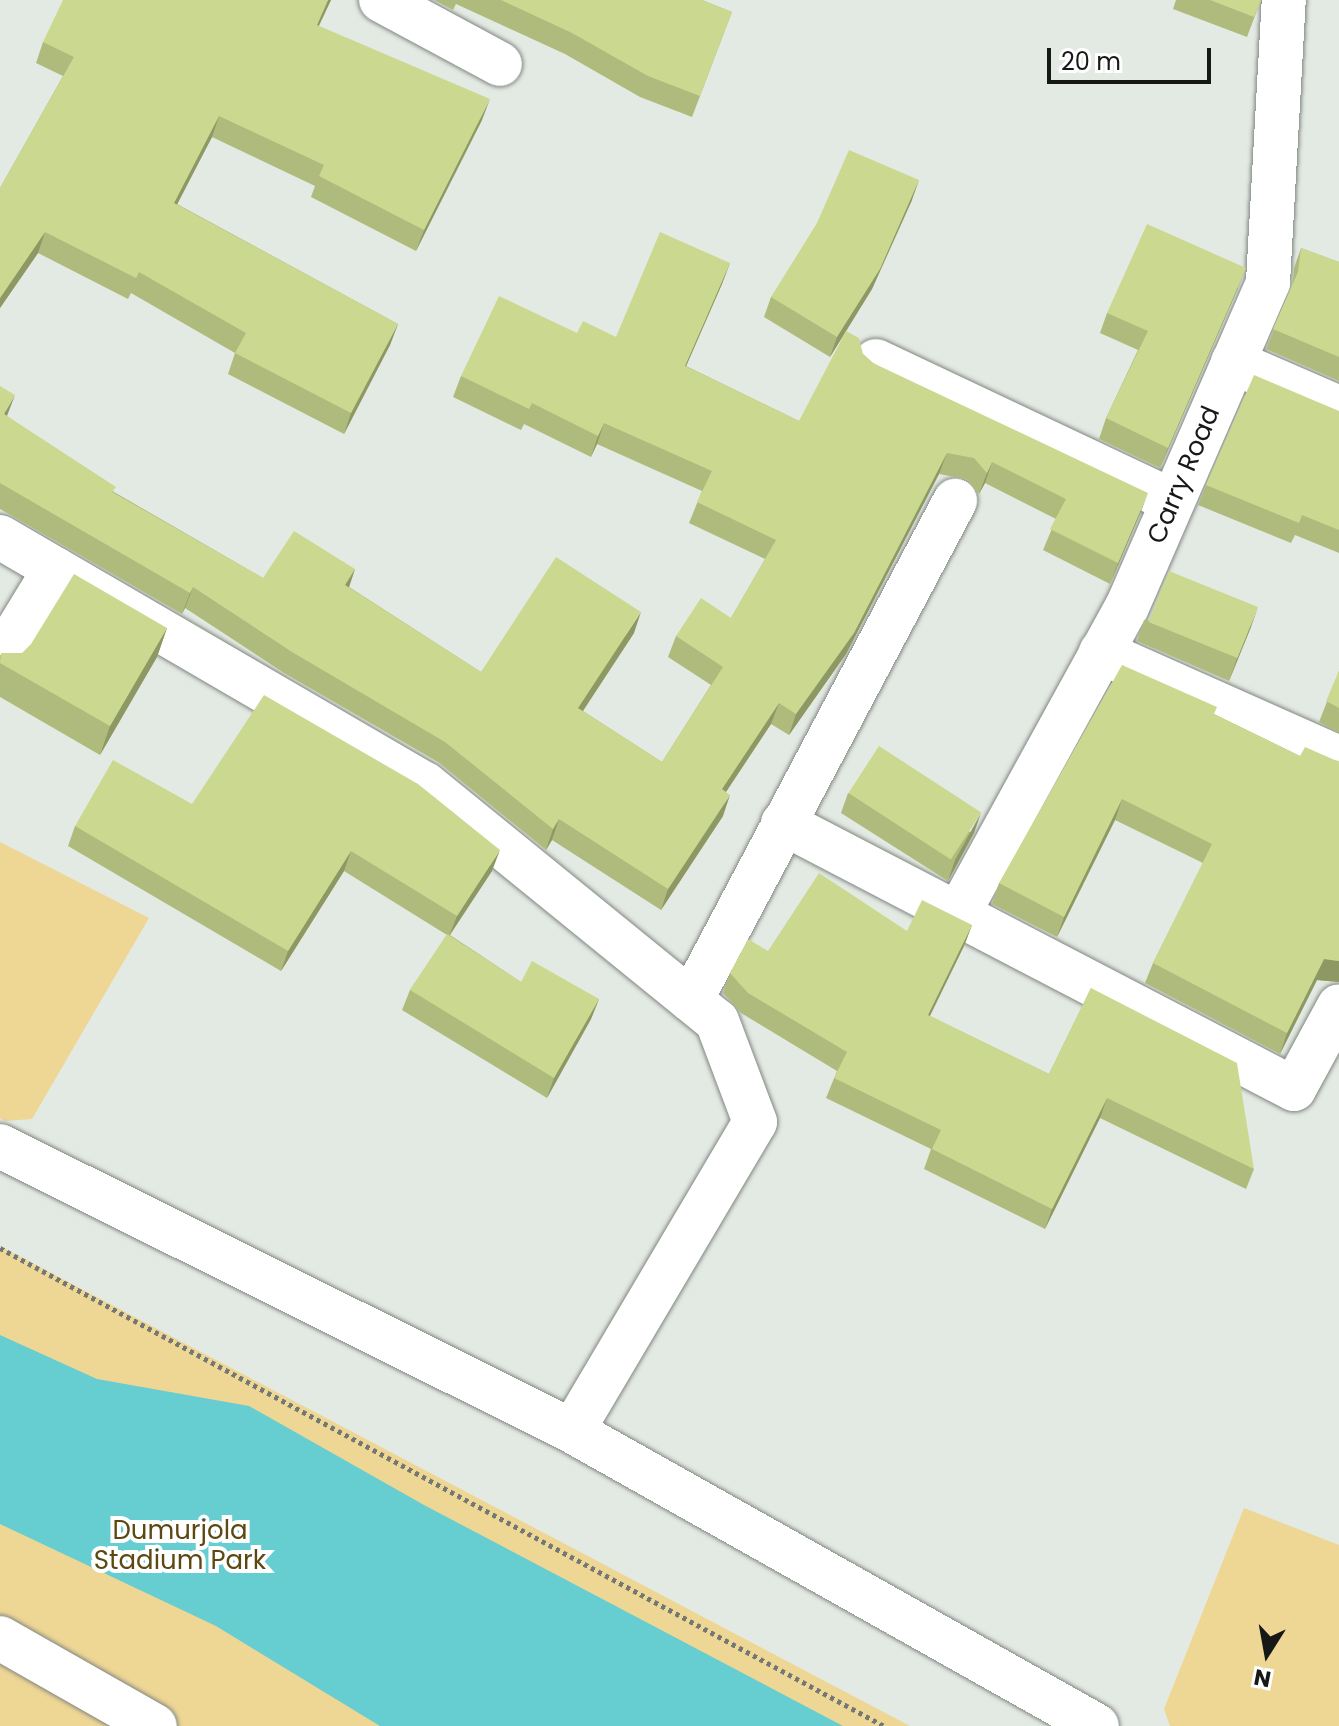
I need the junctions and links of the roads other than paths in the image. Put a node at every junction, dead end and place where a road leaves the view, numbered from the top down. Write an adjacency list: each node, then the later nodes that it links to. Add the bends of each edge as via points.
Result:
1 (381, 0): 3 (street)
2 (1284, 0): 5 (street, Carry Road, via 1268,282)
3 (500, 64)
4 (876, 361): 8 (street)
5 (1233, 362): 6 (street); 8 (street, Carry Road)
6 (1339, 408)
7 (955, 501): 14 (street)
8 (1172, 501): 11 (street, Carry Road, via 1127,607)
9 (0, 537): 10 (street)
10 (55, 569): 12 (street); 16 (street, via 425,784)
11 (1101, 652): 13 (street); 15 (street, Carry Road)
12 (0, 659)
13 (1339, 758)
14 (783, 823): 15 (street); 16 (street)
15 (959, 912): 17 (street, via 1294,1089)
16 (691, 1000): 19 (street, via 717,1021 755,1122)
17 (1339, 1006)
18 (0, 1146): 19 (street)
19 (572, 1431): 22 (street)
20 (0, 1638): 21 (street)
21 (155, 1726)
22 (1097, 1726)

